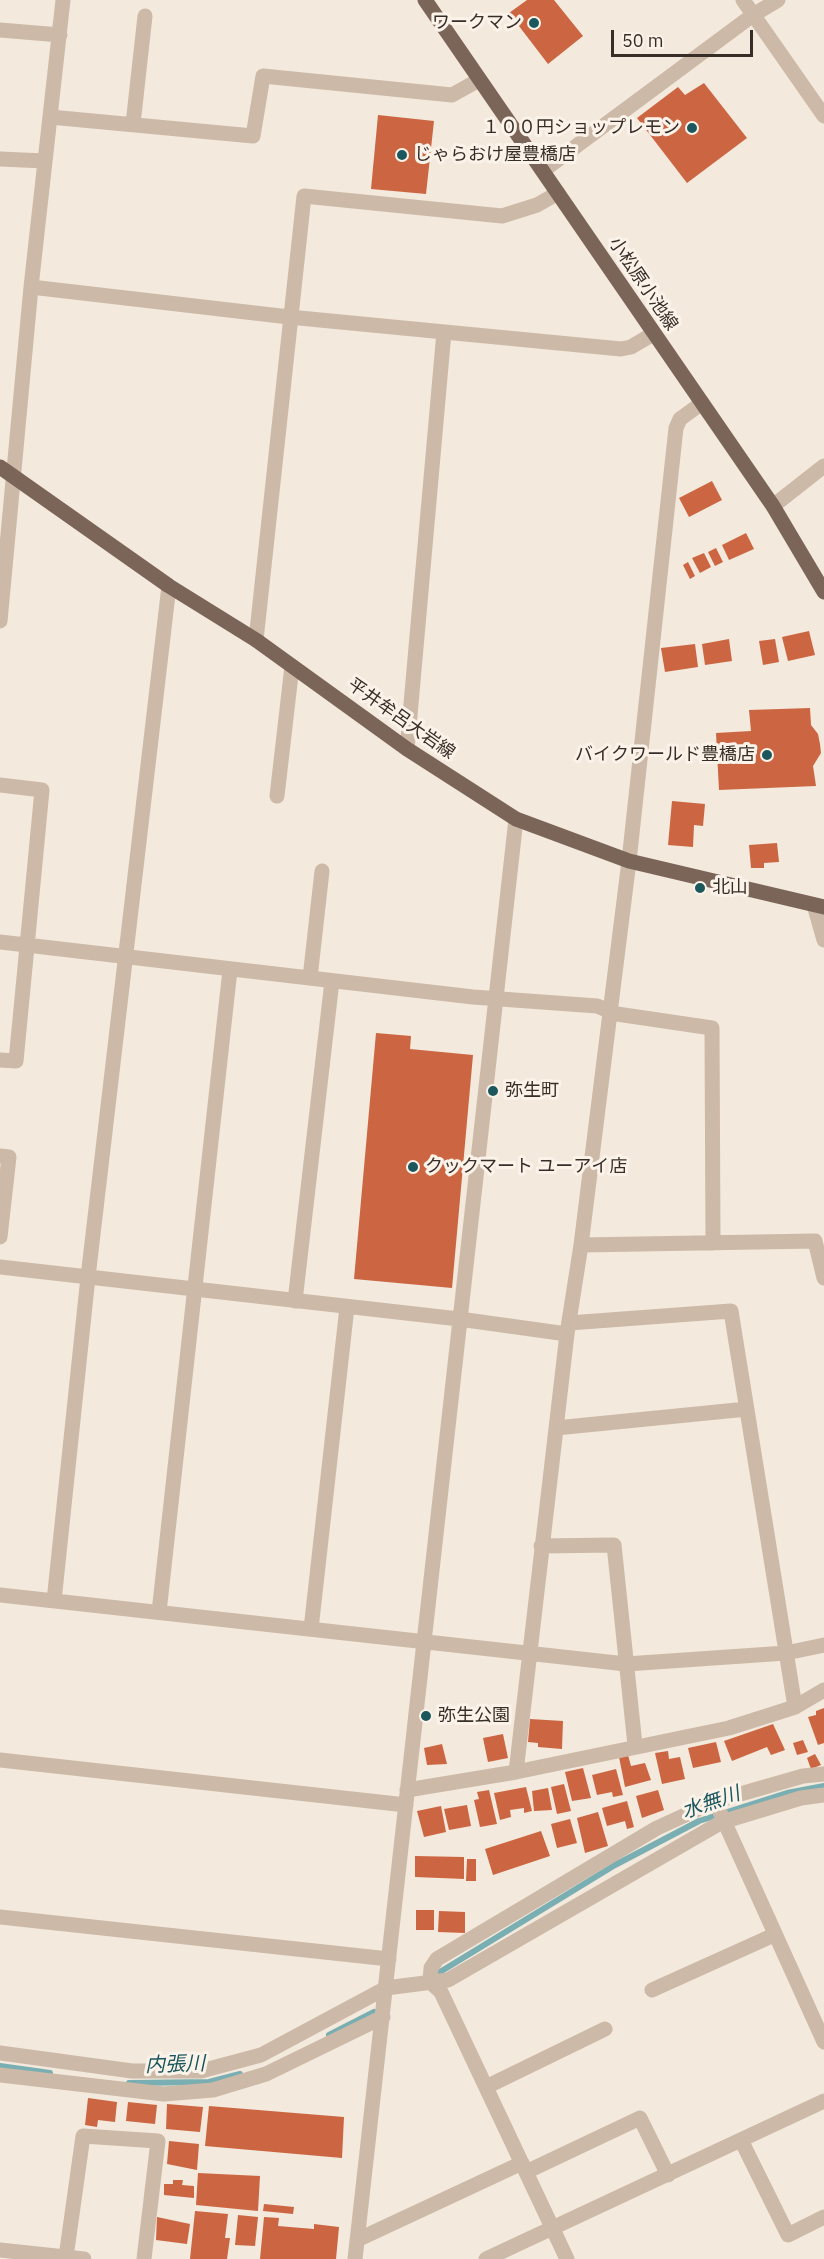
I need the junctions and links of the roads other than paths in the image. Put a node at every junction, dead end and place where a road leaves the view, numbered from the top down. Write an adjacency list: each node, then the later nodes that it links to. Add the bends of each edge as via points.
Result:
1 (63, 0): 8 (street)
2 (743, 0): 5 (street)
3 (778, 0): 5 (street)
4 (427, 1): 9 (main road, 小松原小池線)
5 (753, 15): 10 (street); 15 (street)
6 (145, 16): 12 (street)
7 (0, 30): 8 (street)
8 (60, 35): 11 (street)
9 (479, 80): 12 (street, via 452,95 263,76 253,136); 15 (main road, 小松原小池線)
10 (824, 116)
11 (50, 117): 12 (street); 14 (street)
12 (133, 124)
13 (0, 159): 14 (street)
14 (45, 161): 17 (street)
15 (544, 171): 16 (main road, 小松原小池線)
16 (558, 193): 18 (street, via 537,205 502,216 304,196); 20 (main road, 小松原小池線)
17 (31, 287): 18 (street); 24 (street)
18 (289, 316): 19 (street); 30 (street)
19 (444, 332): 20 (street, via 621,349); 32 (street)
20 (653, 334): 21 (main road, 小松原小池線)
21 (702, 403): 25 (main road, 小松原小池線); 36 (street, via 680,419 676,428)
22 (824, 466): 25 (street)
23 (0, 467): 24 (main road, 平井牟呂大岩線)
24 (14, 477): 26 (main road, 平井牟呂大岩線); 28 (street)
25 (773, 506): 27 (main road, 小松原小池線)
26 (169, 586): 30 (main road, 平井牟呂大岩線); 42 (street)
27 (824, 592)
28 (0, 614): 29 (street)
29 (0, 621)
30 (256, 640): 31 (main road, 平井牟呂大岩線)
31 (292, 666): 32 (main road, 平井牟呂大岩線); 34 (street)
32 (407, 749): 35 (main road, 平井牟呂大岩線)
33 (0, 785): 41 (street, via 42,790)
34 (277, 796)
35 (516, 819): 36 (main road, 平井牟呂大岩線); 46 (street)
36 (629, 861): 38 (main road, 平井牟呂大岩線); 47 (street)
37 (322, 871): 44 (street)
38 (819, 906): 39 (street)
39 (824, 940)
40 (0, 942): 41 (street)
41 (26, 944): 42 (street); 48 (street, via 16,1061)
42 (126, 957): 43 (street); 54 (street)
43 (230, 970): 44 (street); 56 (street)
44 (310, 978): 45 (street)
45 (332, 981): 46 (street, via 473,997); 57 (street)
46 (496, 996): 47 (street, via 597,1006); 59 (street)
47 (609, 1011): 51 (street, via 712,1028); 52 (street)
48 (0, 1060)
49 (0, 1156): 50 (street, via 9,1157)
50 (0, 1237)
51 (713, 1243): 52 (street); 55 (street, via 815,1241)
52 (581, 1245): 60 (street)
53 (0, 1267): 54 (street)
54 (88, 1277): 56 (street); 65 (street)
55 (824, 1278)
56 (194, 1289): 57 (street); 66 (street)
57 (295, 1301): 58 (street)
58 (346, 1307): 59 (street); 67 (street)
59 (459, 1319): 60 (street); 68 (street)
60 (568, 1329): 61 (street, via 731,1311); 62 (street)
61 (747, 1409): 62 (street); 70 (street)
62 (556, 1428): 63 (street)
63 (541, 1546): 71 (street); 72 (street, via 614,1545)
64 (0, 1595): 65 (street)
65 (54, 1601): 66 (street)
66 (159, 1612): 67 (street)
67 (311, 1629): 68 (street)
68 (423, 1642): 71 (street); 80 (street)
69 (824, 1645): 70 (street)
70 (786, 1653): 72 (street); 74 (street)
71 (528, 1655): 72 (street); 77 (street)
72 (626, 1664): 75 (street)
73 (824, 1690): 74 (street)
74 (795, 1707): 75 (street, via 729,1728)
75 (635, 1745): 77 (street)
76 (0, 1760): 80 (street)
77 (516, 1772): 80 (street)
78 (824, 1774): 81 (street, via 803,1776)
79 (824, 1795): 82 (street)
80 (406, 1797): 85 (street)
81 (717, 1801): 82 (street); 86 (street, via 657,1828 437,1959 431,1968)
82 (722, 1822): 84 (street); 86 (street, via 448,1980)
83 (0, 1917): 85 (street)
84 (774, 1935): 88 (street); 91 (street)
85 (389, 1959): 87 (street)
86 (430, 1982): 87 (street); 94 (street, via 441,1992)
87 (386, 1988): 89 (street); 92 (street, via 261,2055 201,2071 132,2072)
88 (652, 1990)
89 (383, 2017): 93 (street, via 266,2074 213,2090 164,2094); 101 (street)
90 (605, 2029): 94 (street)
91 (824, 2042)
92 (0, 2054)
93 (0, 2075)
94 (486, 2087): 97 (street)
95 (824, 2101): 96 (street)
96 (741, 2140): 98 (street); 99 (street, via 788,2235)
97 (524, 2167): 98 (street, via 640,2118); 100 (street); 101 (street)
98 (668, 2175): 100 (street)
99 (824, 2217)
100 (553, 2229): 107 (street); 108 (street)
101 (357, 2240): 106 (street)
102 (0, 2250): 103 (street)
103 (66, 2257): 104 (street); 105 (street, via 82,2136 158,2140)
104 (84, 2259)
105 (144, 2259)
106 (355, 2259)
107 (486, 2259)
108 (567, 2259)

